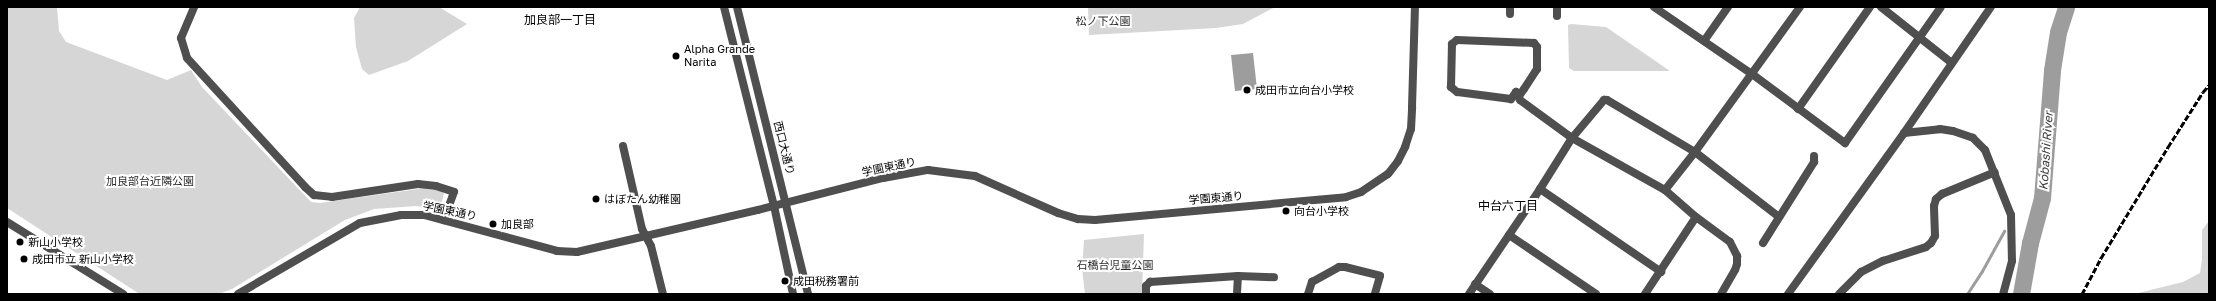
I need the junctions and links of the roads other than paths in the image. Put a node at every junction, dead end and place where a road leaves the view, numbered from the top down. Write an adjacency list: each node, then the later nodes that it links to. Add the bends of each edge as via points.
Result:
1 (194, 7): 32 (street, via 181,38 187,58 304,187 314,195 332,197 418,184 436,186 454,192)
2 (724, 7): 29 (street)
3 (737, 7): 28 (street, 西口大通り)
4 (1415, 7): 28 (street, 学園東通り, via 1411,122 1405,147 1388,174 1361,192 1346,197 1103,219 1078,219 1058,213 975,176 928,170)
5 (1557, 7): 13 (street)
6 (1654, 7): 15 (street)
7 (1728, 7): 15 (street)
8 (1800, 7): 17 (street)
9 (1870, 7): 19 (street)
10 (1881, 7): 14 (street)
11 (1941, 7): 14 (street)
12 (1991, 7): 16 (street)
13 (1557, 16)
14 (1920, 36): 16 (street); 19 (street, via 1844,143)
15 (1704, 41): 17 (street)
16 (1952, 63): 20 (street)
17 (1752, 74): 19 (street); 23 (street)
18 (1516, 92): 18 (street, via 1511,99 1457,92 1452,87 1452,44 1457,40 1534,43 1538,47 1537,69 1519,96); 21 (street, via 1520,100)
19 (1798, 109)
20 (1904, 133): 25 (street, via 1940,129 1973,138 1985,150); 55 (street)
21 (1572, 138): 23 (street, via 1604,100 1607,100); 26 (street); 27 (street)
22 (623, 146): 35 (street)
23 (1695, 152): 27 (street); 31 (street)
24 (1814, 156): 31 (street, via 1814,162)
25 (1995, 172): 56 (street, via 1942,194 1936,199 1935,236 1926,247 1883,261 1861,272); 57 (street, via 2011,215 2013,239 2012,261)
26 (1540, 189): 34 (street); 37 (street)
27 (1664, 190): 30 (street)
28 (786, 202): 29 (street, 学園東通り); 45 (street, 西口大通り)
29 (774, 206): 35 (street, 学園東通り); 44 (street)
30 (1696, 217): 37 (street); 54 (street, via 1735,248 1735,270)
31 (1779, 217): 36 (street)
32 (444, 220): 35 (street, 学園東通り, via 557,250 577,252); 42 (street, 学園東通り, via 424,215 401,215 360,223)
33 (7, 222): 41 (street)
34 (1509, 236): 40 (street); 52 (street)
35 (646, 237): 43 (street, via 651,246)
36 (1763, 243)
37 (1661, 272): 53 (street)
38 (1238, 276): 39 (street); 46 (street, via 1150,282 1146,286); 47 (street)
39 (1274, 276)
40 (1475, 284): 50 (street); 51 (street)
41 (123, 294)
42 (238, 294)
43 (663, 294)
44 (793, 294)
45 (808, 294)
46 (1146, 294)
47 (1237, 294)
48 (1308, 294): 49 (street, via 1312,282 1339,267 1345,267 1380,276)
49 (1375, 294)
50 (1469, 294)
51 (1490, 294)
52 (1596, 294)
53 (1645, 294)
54 (1722, 294)
55 (1788, 294)
56 (1839, 294)
57 (2003, 294)

